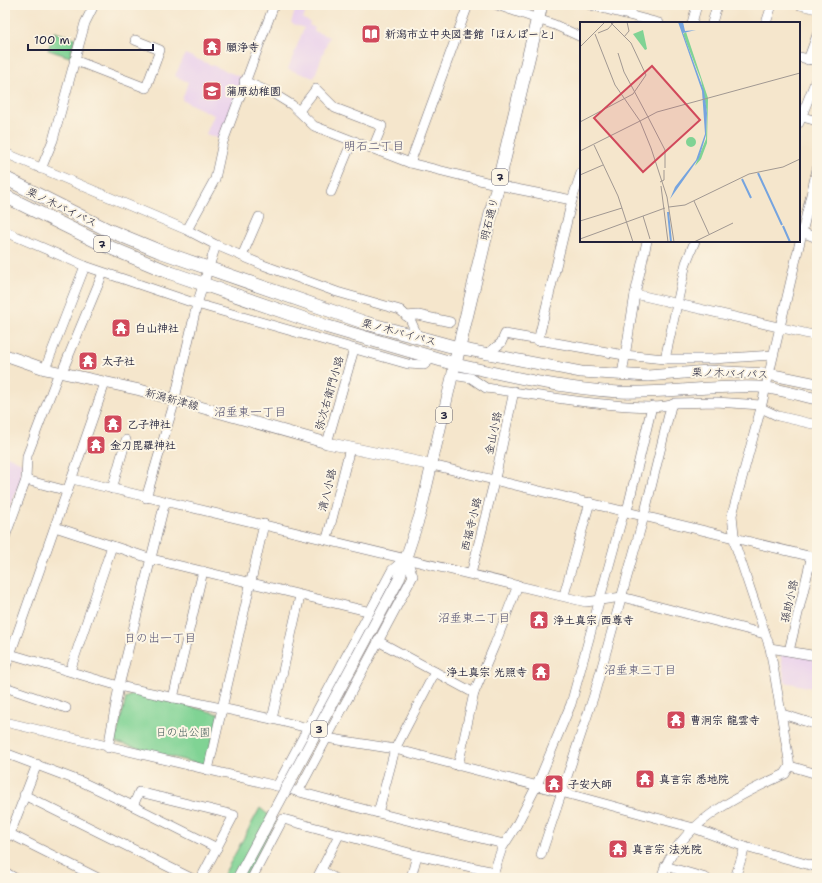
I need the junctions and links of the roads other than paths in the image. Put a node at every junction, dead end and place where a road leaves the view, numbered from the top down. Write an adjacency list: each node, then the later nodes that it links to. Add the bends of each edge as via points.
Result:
1 (94, 5): 22 (street, via 87,17)
2 (274, 5): 25 (street)
3 (468, 5): 32 (street)
4 (497, 5): 14 (street)
5 (541, 5): 14 (highway, 明石通り / 7)
6 (590, 5): 13 (street)
7 (633, 5): 13 (street)
8 (697, 5): 16 (street)
9 (717, 5): 17 (street)
10 (772, 5): 18 (street)
11 (800, 5): 12 (street)
12 (817, 9)
13 (630, 15): 15 (street)
14 (537, 19): 20 (street); 37 (highway, 明石通り / 7)
15 (655, 22)
16 (692, 22)
17 (712, 22)
18 (766, 22)
19 (817, 35): 23 (street)
20 (580, 37)
21 (135, 40): 22 (street, via 160,50 146,88)
22 (74, 60): 33 (street, via 53,140)
23 (808, 60)
24 (817, 77): 27 (street)
25 (244, 82): 26 (street, via 274,94); 42 (street, via 223,142 215,178)
26 (299, 111): 29 (street, via 314,126); 30 (street, via 316,89 335,108 382,126)
27 (800, 118): 28 (street)
28 (817, 121)
29 (355, 141): 30 (street); 38 (street, via 348,151)
30 (373, 148): 32 (street)
31 (5, 153): 33 (street)
32 (410, 163): 37 (street)
33 (41, 169): 42 (street)
34 (817, 169): 43 (street)
35 (580, 176): 40 (street)
36 (5, 178): 52 (highway, 栗ノ木バイパス / 7, via 108,230)
37 (498, 184): 40 (street); 64 (highway, 明石通り / 7)
38 (331, 192)
39 (5, 196): 54 (highway, 栗ノ木バイパス / 7, via 104,245)
40 (572, 200): 63 (street)
41 (259, 217): 50 (street)
42 (187, 230): 49 (street)
43 (800, 232): 45 (street)
44 (5, 233): 51 (street)
45 (817, 238)
46 (647, 242): 55 (street)
47 (695, 242): 56 (street, via 686,263)
48 (798, 242): 60 (street)
49 (216, 245): 50 (street); 52 (street)
50 (242, 256): 58 (street, via 337,292 400,310)
51 (85, 266): 53 (street); 72 (street)
52 (208, 269): 54 (street); 62 (highway, 栗ノ木バイパス / 7, via 366,323)
53 (103, 272): 57 (street); 73 (street)
54 (203, 285): 57 (street); 70 (highway, 栗ノ木バイパス / 7, via 325,326)
55 (635, 294): 56 (street); 68 (street)
56 (677, 303): 60 (street); 71 (street)
57 (197, 304): 65 (street); 82 (street)
58 (406, 316): 59 (street, via 418,315); 62 (street)
59 (450, 322)
60 (779, 327): 61 (street); 69 (street)
61 (817, 336)
62 (418, 337): 64 (highway, 栗ノ木バイパス / 7)
63 (538, 341): 67 (street, via 505,334 501,343); 68 (street)
64 (458, 348): 67 (main road, 栗ノ木バイパス); 74 (highway, 明石通り / 7)
65 (354, 350): 70 (street, via 408,364 424,365); 88 (street, 弥次右衛門小路)
66 (5, 354): 72 (main road, 新潟新津線)
67 (486, 355): 76 (main road, 栗ノ木バイパス, via 581,372)
68 (624, 355): 71 (street); 76 (street)
69 (772, 356): 71 (street); 75 (street)
70 (432, 358): 74 (highway, 栗ノ木バイパス / 7)
71 (665, 359)
72 (45, 369): 73 (main road, 新潟新津線)
73 (61, 369): 77 (main road, 新潟新津線); 93 (street, via 27,456)
74 (454, 369): 79 (main road, 栗ノ木バイパス, via 621,392 716,387); 80 (street, via 486,388); 90 (main road, 3)
75 (768, 374): 76 (main road, 栗ノ木バイパス, via 708,371 648,376); 78 (main road, 栗ノ木バイパス); 79 (street)
76 (622, 375)
77 (105, 383): 82 (main road, 新潟新津線); 91 (street)
78 (817, 384)
79 (765, 388): 81 (main road, 栗ノ木バイパス); 85 (street)
80 (514, 391): 83 (street, via 600,403); 92 (street, 金山小路)
81 (817, 399)
82 (174, 400): 88 (main road, 新潟新津線); 96 (street)
83 (652, 406): 84 (street); 99 (street, via 630,502)
84 (670, 406): 85 (street, via 675,403 716,402); 100 (street)
85 (761, 406): 86 (street, via 778,416); 104 (street, via 732,516)
86 (817, 425)
87 (126, 440): 94 (street)
88 (327, 443): 89 (main road, 新潟新津線)
89 (350, 448): 90 (main road, 新潟新津線); 105 (street, 清八小路)
90 (432, 465): 92 (street); 108 (main road, 3)
91 (72, 479): 94 (street); 95 (street)
92 (494, 479): 98 (street); 111 (street, 西福寺小路)
93 (26, 480): 95 (street); 103 (street)
94 (112, 489): 96 (street)
95 (68, 491): 102 (street)
96 (146, 498): 97 (street)
97 (165, 502): 101 (street); 109 (street)
98 (590, 502): 99 (street); 114 (street)
99 (624, 511): 100 (street); 117 (street)
100 (644, 516): 104 (street); 116 (street)
101 (264, 524): 105 (street); 112 (street)
102 (55, 527): 106 (street); 123 (street)
103 (5, 537)
104 (735, 538): 107 (street); 119 (street)
105 (326, 539): 108 (street)
106 (112, 546): 109 (street); 126 (street)
107 (813, 557): 122 (street, 孫助小路)
108 (406, 558): 111 (street); 118 (street, via 392,570); 120 (street, via 413,576); 172 (main road, 3, bridge, via 399,579)
109 (152, 559): 110 (street); 128 (street)
110 (203, 572): 112 (street); 131 (street)
111 (471, 574): 113 (street)
112 (250, 583): 115 (street); 133 (street)
113 (518, 585): 114 (street); 130 (street)
114 (564, 595): 117 (street, via 586,602)
115 (300, 596): 118 (street); 135 (street)
116 (622, 597): 117 (street); 119 (street); 151 (street, via 594,695)
117 (599, 601): 148 (street, via 571,704)
118 (371, 612): 138 (street)
119 (765, 634): 121 (street)
120 (378, 641): 127 (street); 139 (street)
121 (770, 648): 122 (street); 134 (street)
122 (789, 651): 124 (street)
123 (10, 654): 125 (street); 126 (street)
124 (817, 656)
125 (5, 670)
126 (70, 671): 128 (street)
127 (435, 672): 130 (street); 141 (street)
128 (119, 686): 131 (street); 140 (street)
129 (5, 687): 132 (street)
130 (474, 693): 144 (street)
131 (173, 698): 133 (street)
132 (66, 708)
133 (222, 708): 135 (street); 146 (street)
134 (782, 714): 137 (street); 145 (street)
135 (272, 719): 138 (street)
136 (5, 722): 140 (street)
137 (817, 725)
138 (308, 728): 139 (street); 149 (street)
139 (326, 738): 141 (street); 150 (street)
140 (108, 748): 146 (street)
141 (395, 749): 144 (street); 154 (street)
142 (5, 753): 143 (street)
143 (37, 764): 152 (street); 153 (street)
144 (458, 766): 148 (street)
145 (790, 766): 147 (street); 155 (street, via 785,774 728,803)
146 (208, 770): 149 (street)
147 (817, 774)
148 (537, 785): 151 (street); 158 (street)
149 (277, 786): 150 (street)
150 (298, 792): 154 (street)
151 (561, 792): 155 (street); 162 (street)
152 (24, 796): 157 (street); 170 (street)
153 (133, 806): 160 (street); 160 (street, via 139,792 234,815)
154 (378, 813): 158 (street)
155 (694, 828): 159 (street); 163 (street, via 670,855)
156 (339, 835): 161 (street); 166 (street); 173 (street, via 283,819)
157 (7, 836): 169 (street)
158 (504, 844): 167 (street)
159 (745, 847): 164 (street); 178 (street)
160 (217, 848): 171 (street)
161 (417, 855): 167 (street); 175 (street)
162 (541, 855)
163 (665, 866): 176 (street); 177 (street)
164 (817, 867)
165 (5, 872): 168 (street)
166 (320, 874): 174 (street)
167 (493, 875)
168 (15, 878)
169 (98, 878)
170 (190, 878)
171 (201, 878)
172 (238, 878)
173 (252, 878)
174 (334, 878)
175 (411, 878)
176 (661, 878)
177 (706, 878)
178 (735, 878)

